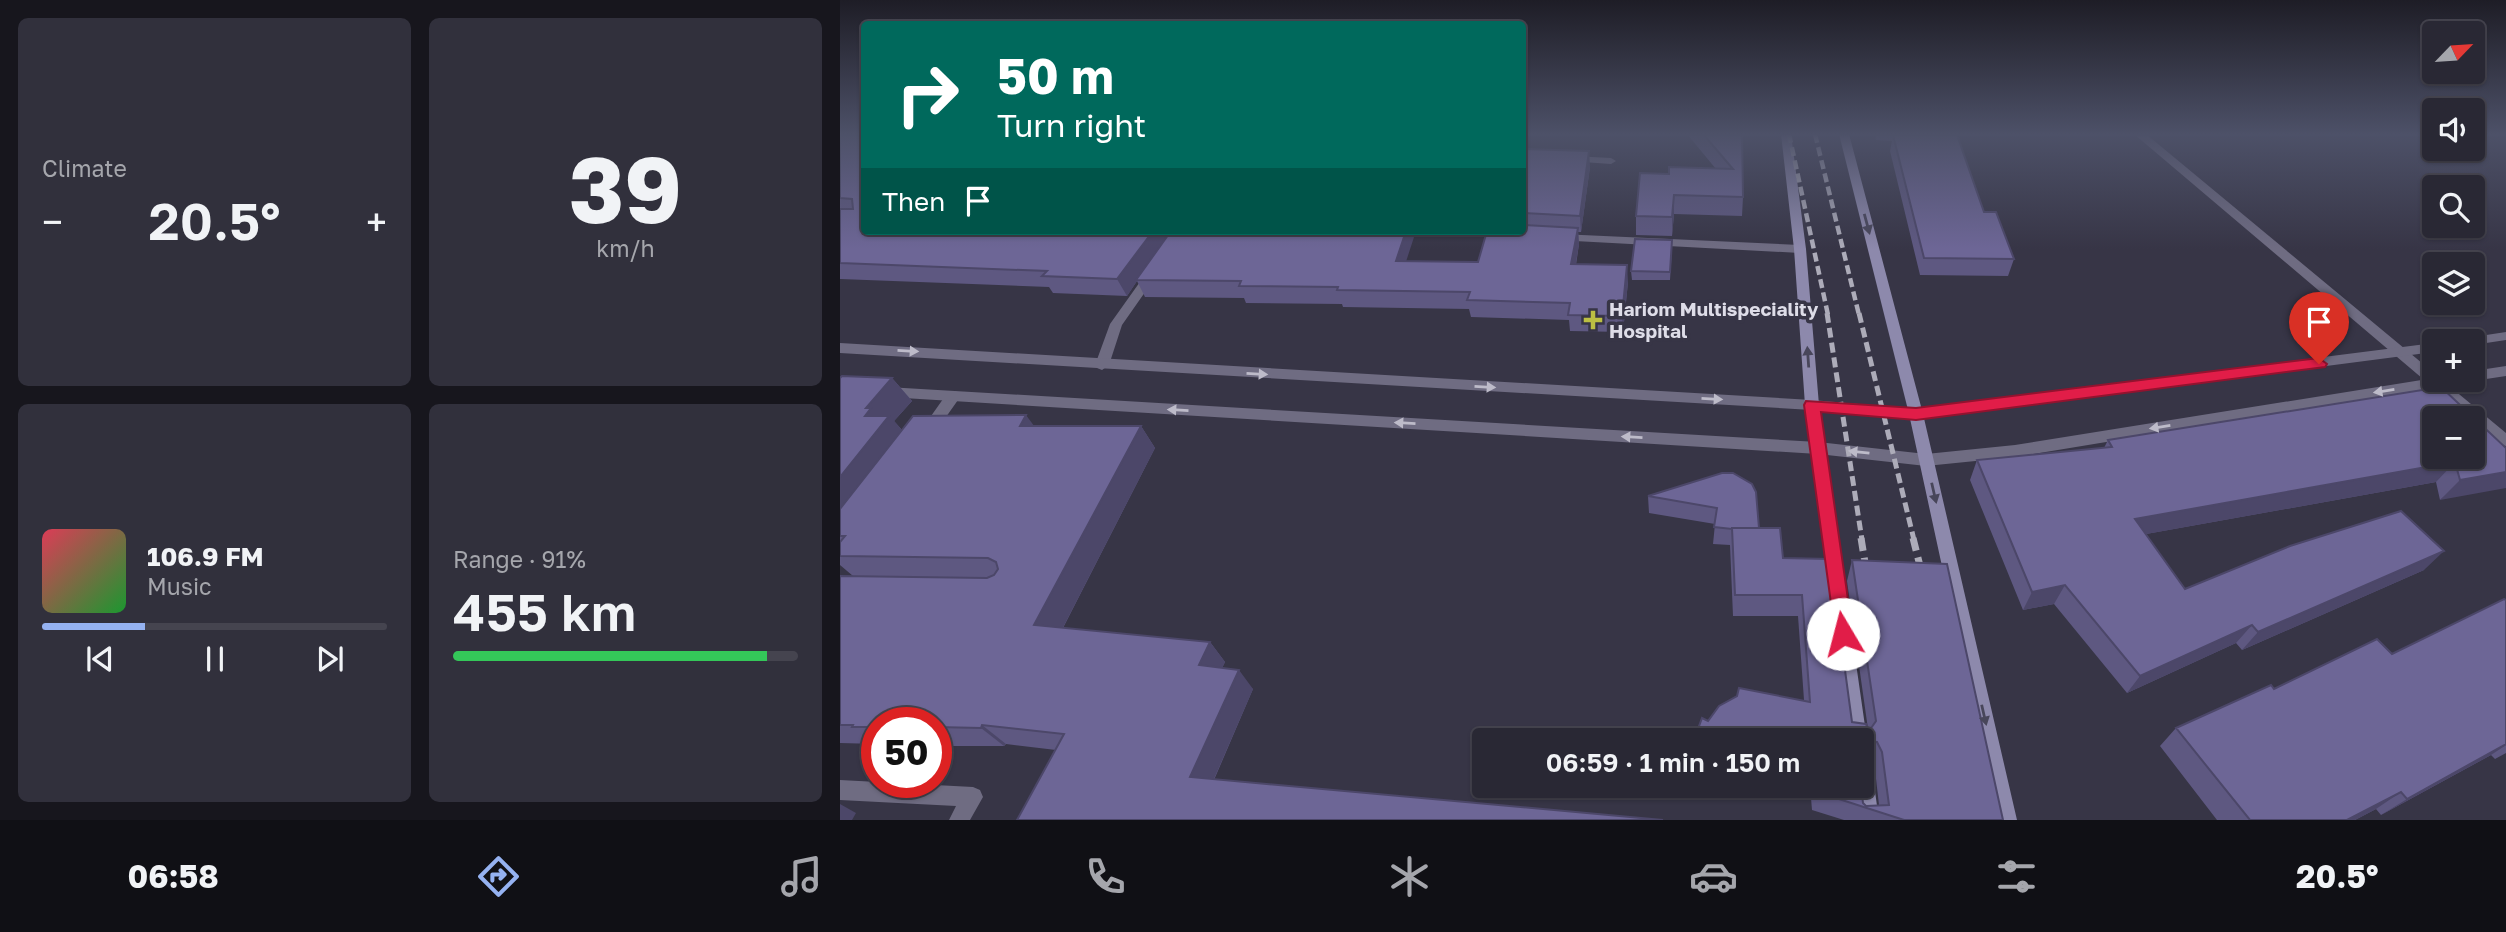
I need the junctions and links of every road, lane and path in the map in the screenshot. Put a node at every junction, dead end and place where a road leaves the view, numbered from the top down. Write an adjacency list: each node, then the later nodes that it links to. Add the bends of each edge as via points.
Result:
1 (1791, 172): 7 (main road)
2 (1854, 172): 23 (main road, one-way to 23)
3 (2184, 172): 13 (street)
4 (1503, 235): 5 (street)
5 (1522, 236)
6 (1550, 237): 7 (street)
7 (1800, 249): 22 (main road, one-way to 7)
8 (1160, 262): 14 (street, via 1116,324)
9 (2506, 336): 10 (street)
10 (2485, 339)
11 (840, 348): 14 (street, one-way to 14)
12 (2422, 350): 13 (street)
13 (2398, 353): 16 (street); 23 (street)
14 (1102, 365): 22 (street, one-way to 22)
15 (2506, 371): 17 (street)
16 (2422, 373)
17 (2485, 374)
18 (2422, 385): 27 (street, one-way to 27, via 2015,451)
19 (878, 392): 21 (street)
20 (2445, 392): 24 (street)
21 (953, 396): 25 (street); 26 (street, one-way to 21)
22 (1812, 405): 23 (street); 26 (main road)
23 (1916, 414): 27 (main road)
24 (2506, 441)
25 (919, 443)
26 (1818, 448): 27 (street, one-way to 26); 28 (main road)
27 (1927, 460): 33 (main road, one-way to 33)
28 (1856, 728)
29 (840, 790): 31 (street, via 973,797)
30 (1866, 798): 32 (main road)
31 (959, 820)
32 (1869, 820)
33 (2007, 820)

